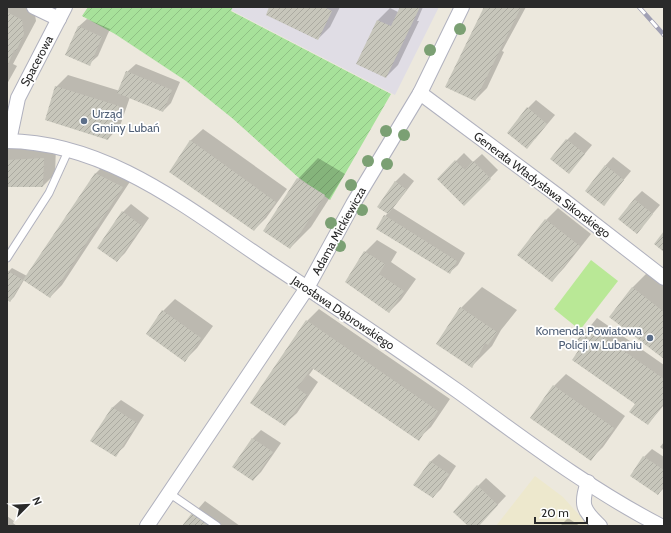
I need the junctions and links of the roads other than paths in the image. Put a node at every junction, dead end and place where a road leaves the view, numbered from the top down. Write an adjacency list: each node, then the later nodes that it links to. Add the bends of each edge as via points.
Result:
1 (34, 7): 3 (street)
2 (462, 7): 4 (street, Adama Mickiewicza)
3 (62, 13): 5 (street, Spacerowa, via 18,98)
4 (420, 93): 8 (street, Generała Władysława Sikorskiego); 9 (street, Adama Mickiewicza, via 353,204)
5 (8, 141): 6 (street, Jarosława Dąbrowskiego, via 43,143)
6 (69, 149): 7 (lane, via 55,181); 9 (street, Jarosława Dąbrowskiego, via 148,182)
7 (7, 258)
8 (664, 278)
9 (307, 288): 10 (street, Jarosława Dąbrowskiego); 11 (street, Adama Mickiewicza)
10 (588, 482): 14 (street, via 583,495 585,509); 15 (street, Jarosława Dąbrowskiego)
11 (169, 493): 12 (street, Adama Mickiewicza); 13 (lane)
12 (147, 526)
13 (216, 526)
14 (600, 526)
15 (661, 526)

